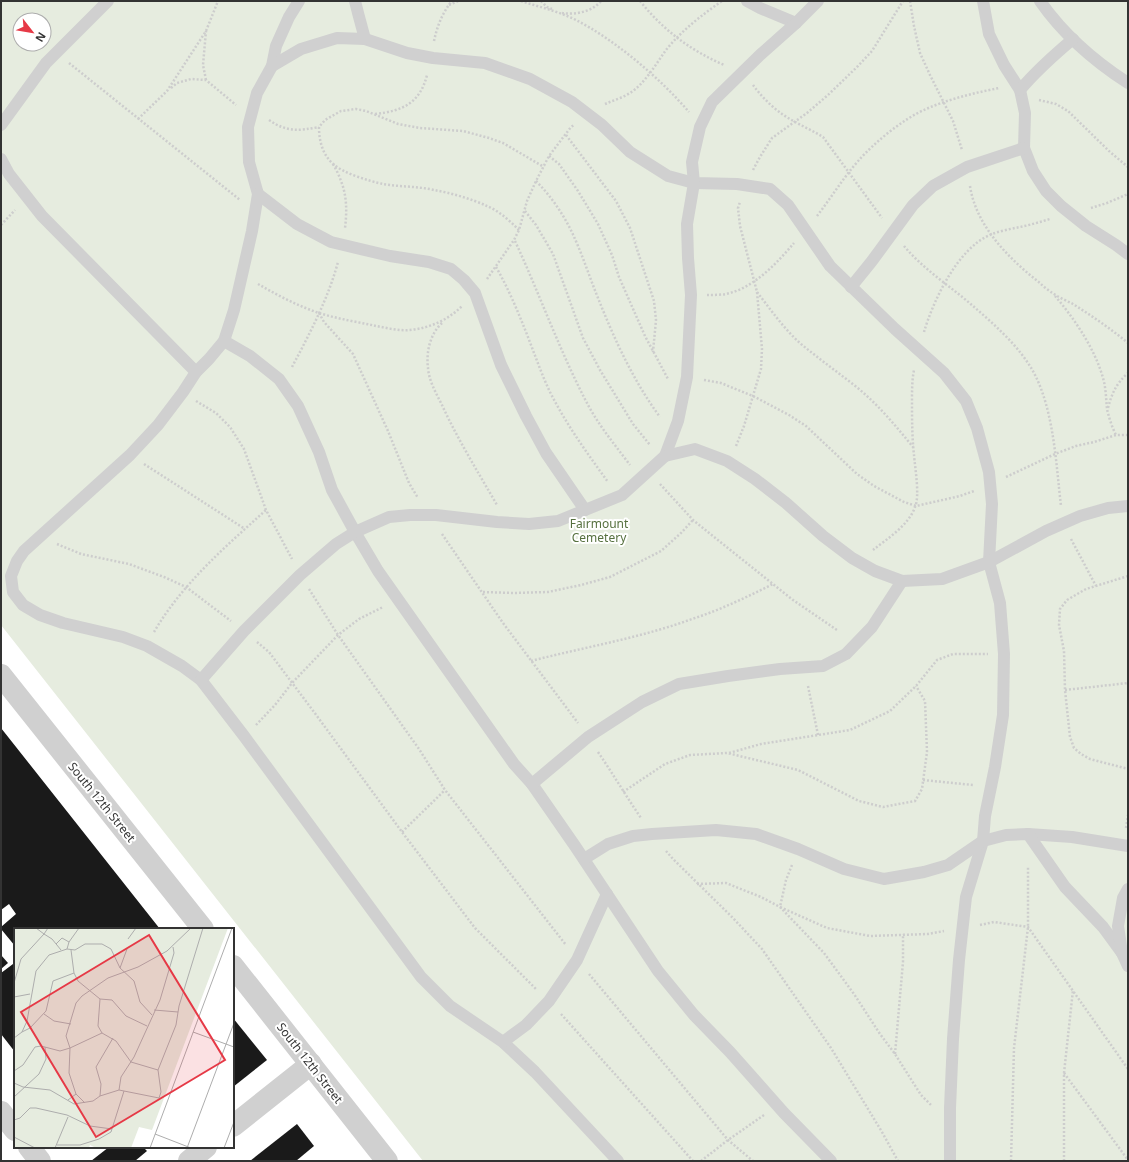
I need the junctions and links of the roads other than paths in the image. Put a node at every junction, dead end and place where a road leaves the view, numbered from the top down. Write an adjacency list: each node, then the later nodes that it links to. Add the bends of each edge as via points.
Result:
1 (108, 1): 14 (lane, via 46,63)
2 (299, 1): 11 (lane, via 288,17 276,46)
3 (355, 1): 9 (lane)
4 (747, 1): 8 (lane)
5 (818, 1): 8 (lane)
6 (983, 1): 13 (lane, via 989,34)
7 (1040, 1): 10 (lane)
8 (796, 23): 17 (lane, via 760,54 712,102 700,127 692,162)
9 (365, 39): 11 (lane, via 337,38 301,49); 17 (lane, via 407,53 485,63 530,78 572,102 602,125 630,152 668,176)
10 (1073, 39): 12 (lane, via 1092,57); 13 (lane)
11 (272, 66): 18 (lane, via 258,93 248,127 249,162)
12 (1128, 83)
13 (1019, 90): 15 (lane, via 1025,113)
14 (1, 125)
15 (1024, 148): 19 (lane, via 1033,171 1046,191 1086,226); 20 (lane, via 967,167 933,186 913,205)
16 (1, 159): 22 (lane, via 9,174 42,216)
17 (694, 183): 20 (lane, via 737,184 770,189 788,205 830,266); 23 (lane, via 687,224 691,295 687,377 678,421)
18 (258, 194): 21 (lane, via 234,310); 25 (lane, via 297,224 330,242 429,262 451,270 475,293 501,365 526,416 546,453)
19 (1128, 254)
20 (851, 287): 27 (lane, via 944,373 966,401 977,428 990,478 992,504)
21 (224, 341): 22 (lane); 26 (lane, via 250,356 279,379 298,406 319,452 332,490)
22 (196, 372): 30 (lane, via 158,425 102,482 24,551 11,576 13,592 23,605 40,615 123,637 146,646)
23 (665, 456): 25 (lane, via 622,495); 28 (lane, via 695,449 727,461 786,503 852,558 874,572)
24 (1128, 506): 27 (lane, via 1108,508 1080,516)
25 (586, 510): 26 (lane, via 558,522 529,524 410,515 389,517)
26 (355, 532): 30 (lane, via 336,544 300,575 244,631); 31 (lane, via 378,571 514,764)
27 (989, 562): 28 (lane, via 942,579); 33 (lane, via 1000,603 1004,654 1003,715)
28 (902, 581): 31 (lane, via 872,627 846,654 823,666 780,669 679,684 642,702 588,738)
29 (1, 675): 38 (street, South 12th Street)
30 (201, 680): 42 (lane, via 421,977 450,1006)
31 (532, 784): 35 (lane)
32 (1028, 834): 33 (lane, via 1006,835); 34 (lane, via 1072,837); 39 (lane, via 1065,887 1103,927)
33 (983, 841): 35 (lane, via 948,865 884,879 844,869 756,834 716,830 633,836 608,844); 54 (lane, via 966,897 959,960 953,1039)
34 (1128, 846)
35 (584, 859): 37 (lane)
36 (1128, 889): 39 (lane, via 1123,898 1118,926)
37 (607, 894): 42 (lane, via 577,960 548,1001 526,1025); 53 (lane, via 658,972 694,1015)
38 (202, 928)
39 (1122, 953): 40 (lane)
40 (1128, 966)
41 (234, 967): 43 (street, South 12th Street)
42 (503, 1042): 52 (lane, via 535,1072)
43 (311, 1064): 45 (street); 51 (street, South 12th Street)
44 (1, 1112): 46 (street)
45 (234, 1125)
46 (14, 1129)
47 (30, 1148): 49 (street)
48 (205, 1148): 50 (street)
49 (40, 1161)
50 (189, 1161)
51 (387, 1161)
52 (618, 1161)
53 (831, 1161)
54 (950, 1161)

